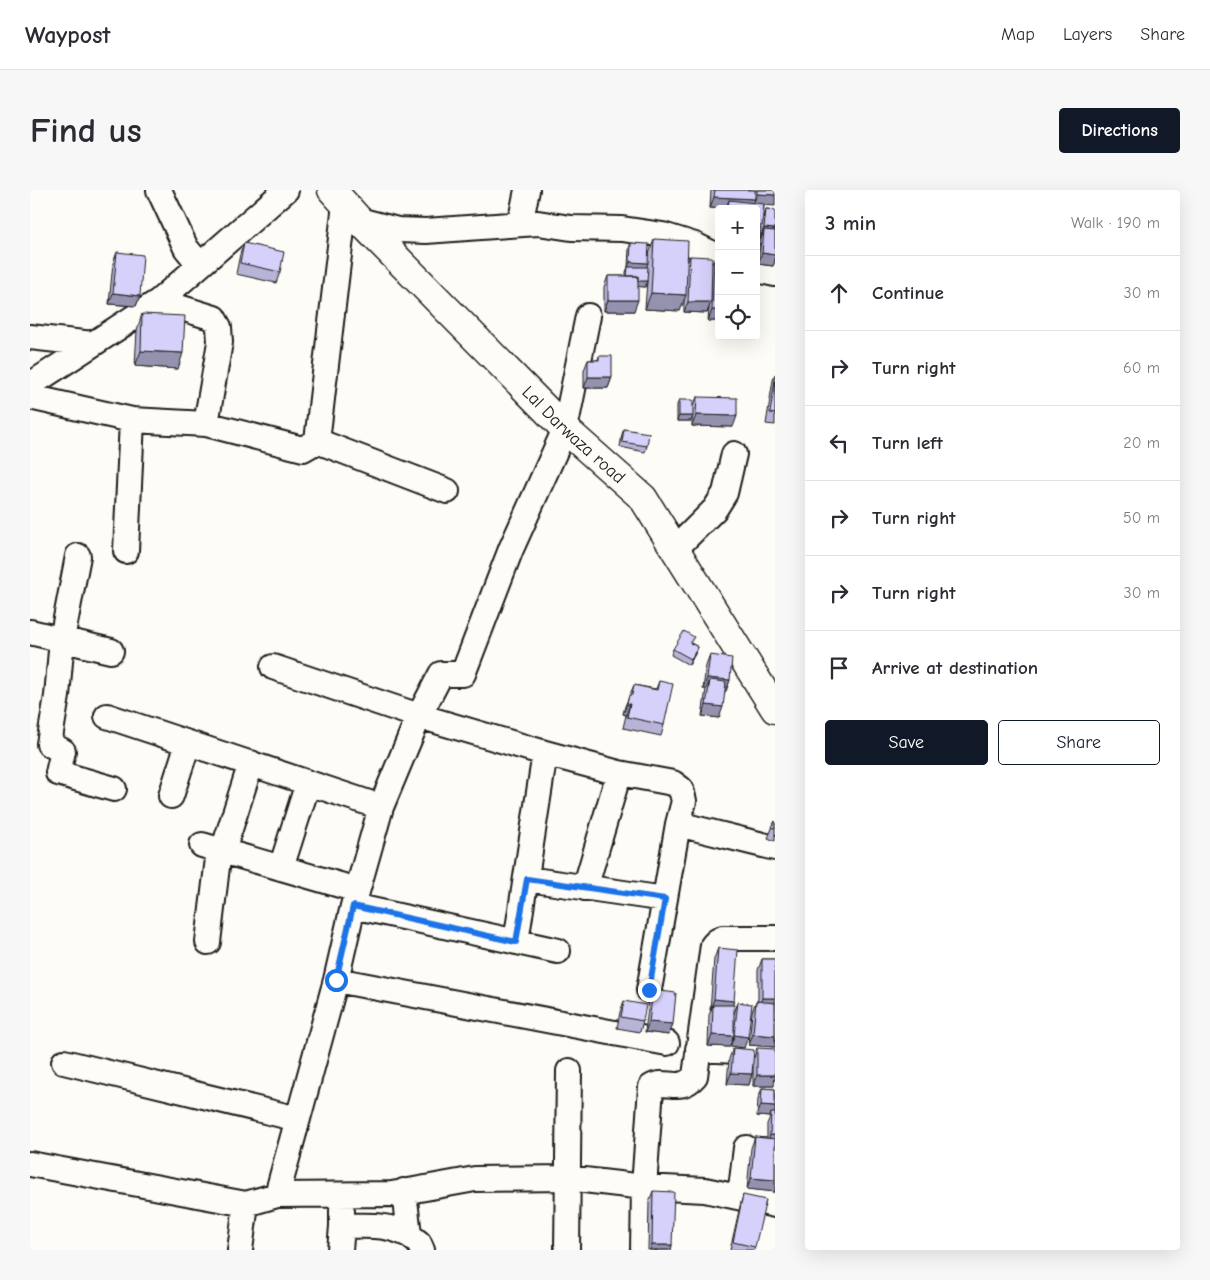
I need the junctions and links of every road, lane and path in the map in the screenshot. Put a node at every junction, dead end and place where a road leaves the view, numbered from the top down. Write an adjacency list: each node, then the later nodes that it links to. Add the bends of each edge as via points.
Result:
1 (159, 190): 7 (street, via 186,248)
2 (286, 190): 7 (street)
3 (527, 190): 5 (street)
4 (346, 205): 5 (street, via 398,230); 18 (main road, Lal Darwaza road); 19 (street)
5 (520, 224): 6 (street, via 538,222 571,228 622,229 662,235)
6 (715, 255)
7 (200, 265): 10 (street)
8 (760, 271): 9 (street)
9 (775, 274)
10 (159, 301): 13 (street); 17 (street, via 214,318 219,327 220,342)
11 (588, 316): 18 (street)
12 (30, 337): 13 (street)
13 (93, 344): 14 (street)
14 (30, 385)
15 (30, 397): 16 (street)
16 (132, 420): 17 (street); 23 (street)
17 (206, 424): 19 (street, via 303,449)
18 (566, 429): 22 (main road, Lal Darwaza road, via 643,498); 31 (street, via 511,549 463,674 441,674)
19 (317, 440): 21 (street)
20 (734, 454): 22 (street, via 725,493 715,508)
21 (447, 491)
22 (675, 549): 29 (main road, Lal Darwaza road)
23 (126, 551)
24 (78, 556): 26 (street)
25 (30, 632): 26 (street)
26 (62, 639): 27 (street); 37 (street, via 57,696 48,744 63,751 58,773)
27 (111, 651)
28 (273, 667): 31 (street)
29 (775, 709)
30 (106, 716): 32 (street)
31 (418, 716): 33 (street); 39 (street)
32 (188, 743): 34 (street); 38 (street)
33 (545, 754): 35 (street); 44 (street)
34 (251, 763): 36 (street); 42 (street)
35 (619, 773): 40 (street, via 673,783 682,789 684,800); 45 (street)
36 (308, 783): 39 (street); 43 (street)
37 (114, 789)
38 (171, 796)
39 (381, 807): 46 (street)
40 (678, 824): 41 (street); 47 (street)
41 (775, 848)
42 (215, 849): 43 (street); 49 (street)
43 (281, 868): 46 (street)
44 (527, 879): 45 (street); 50 (street)
45 (585, 888): 47 (street)
46 (355, 898): 50 (street); 52 (street)
47 (665, 899): 53 (street)
48 (775, 938): 55 (street, via 723,938 713,945)
49 (208, 942)
50 (516, 942): 51 (street)
51 (558, 950)
52 (336, 980): 54 (street); 59 (street)
53 (649, 990)
54 (667, 1043)
55 (698, 1049): 56 (street); 63 (street, via 695,1076 689,1083 651,1087)
56 (775, 1053)
57 (64, 1062): 59 (street)
58 (569, 1071): 62 (street)
59 (298, 1119): 66 (street)
60 (746, 1148): 67 (street)
61 (30, 1164): 68 (street)
62 (567, 1178): 63 (street); 64 (street, via 475,1179); 74 (street)
63 (644, 1187): 67 (street, via 705,1190); 75 (street)
64 (404, 1191): 65 (street); 71 (street)
65 (342, 1194): 66 (street); 70 (street)
66 (277, 1195): 68 (street)
67 (740, 1197): 69 (street)
68 (246, 1204): 72 (street)
69 (775, 1205)
70 (342, 1226): 71 (street, via 395,1228); 73 (street)
71 (416, 1242)
72 (240, 1250)
73 (340, 1250)
74 (567, 1250)
75 (643, 1250)

